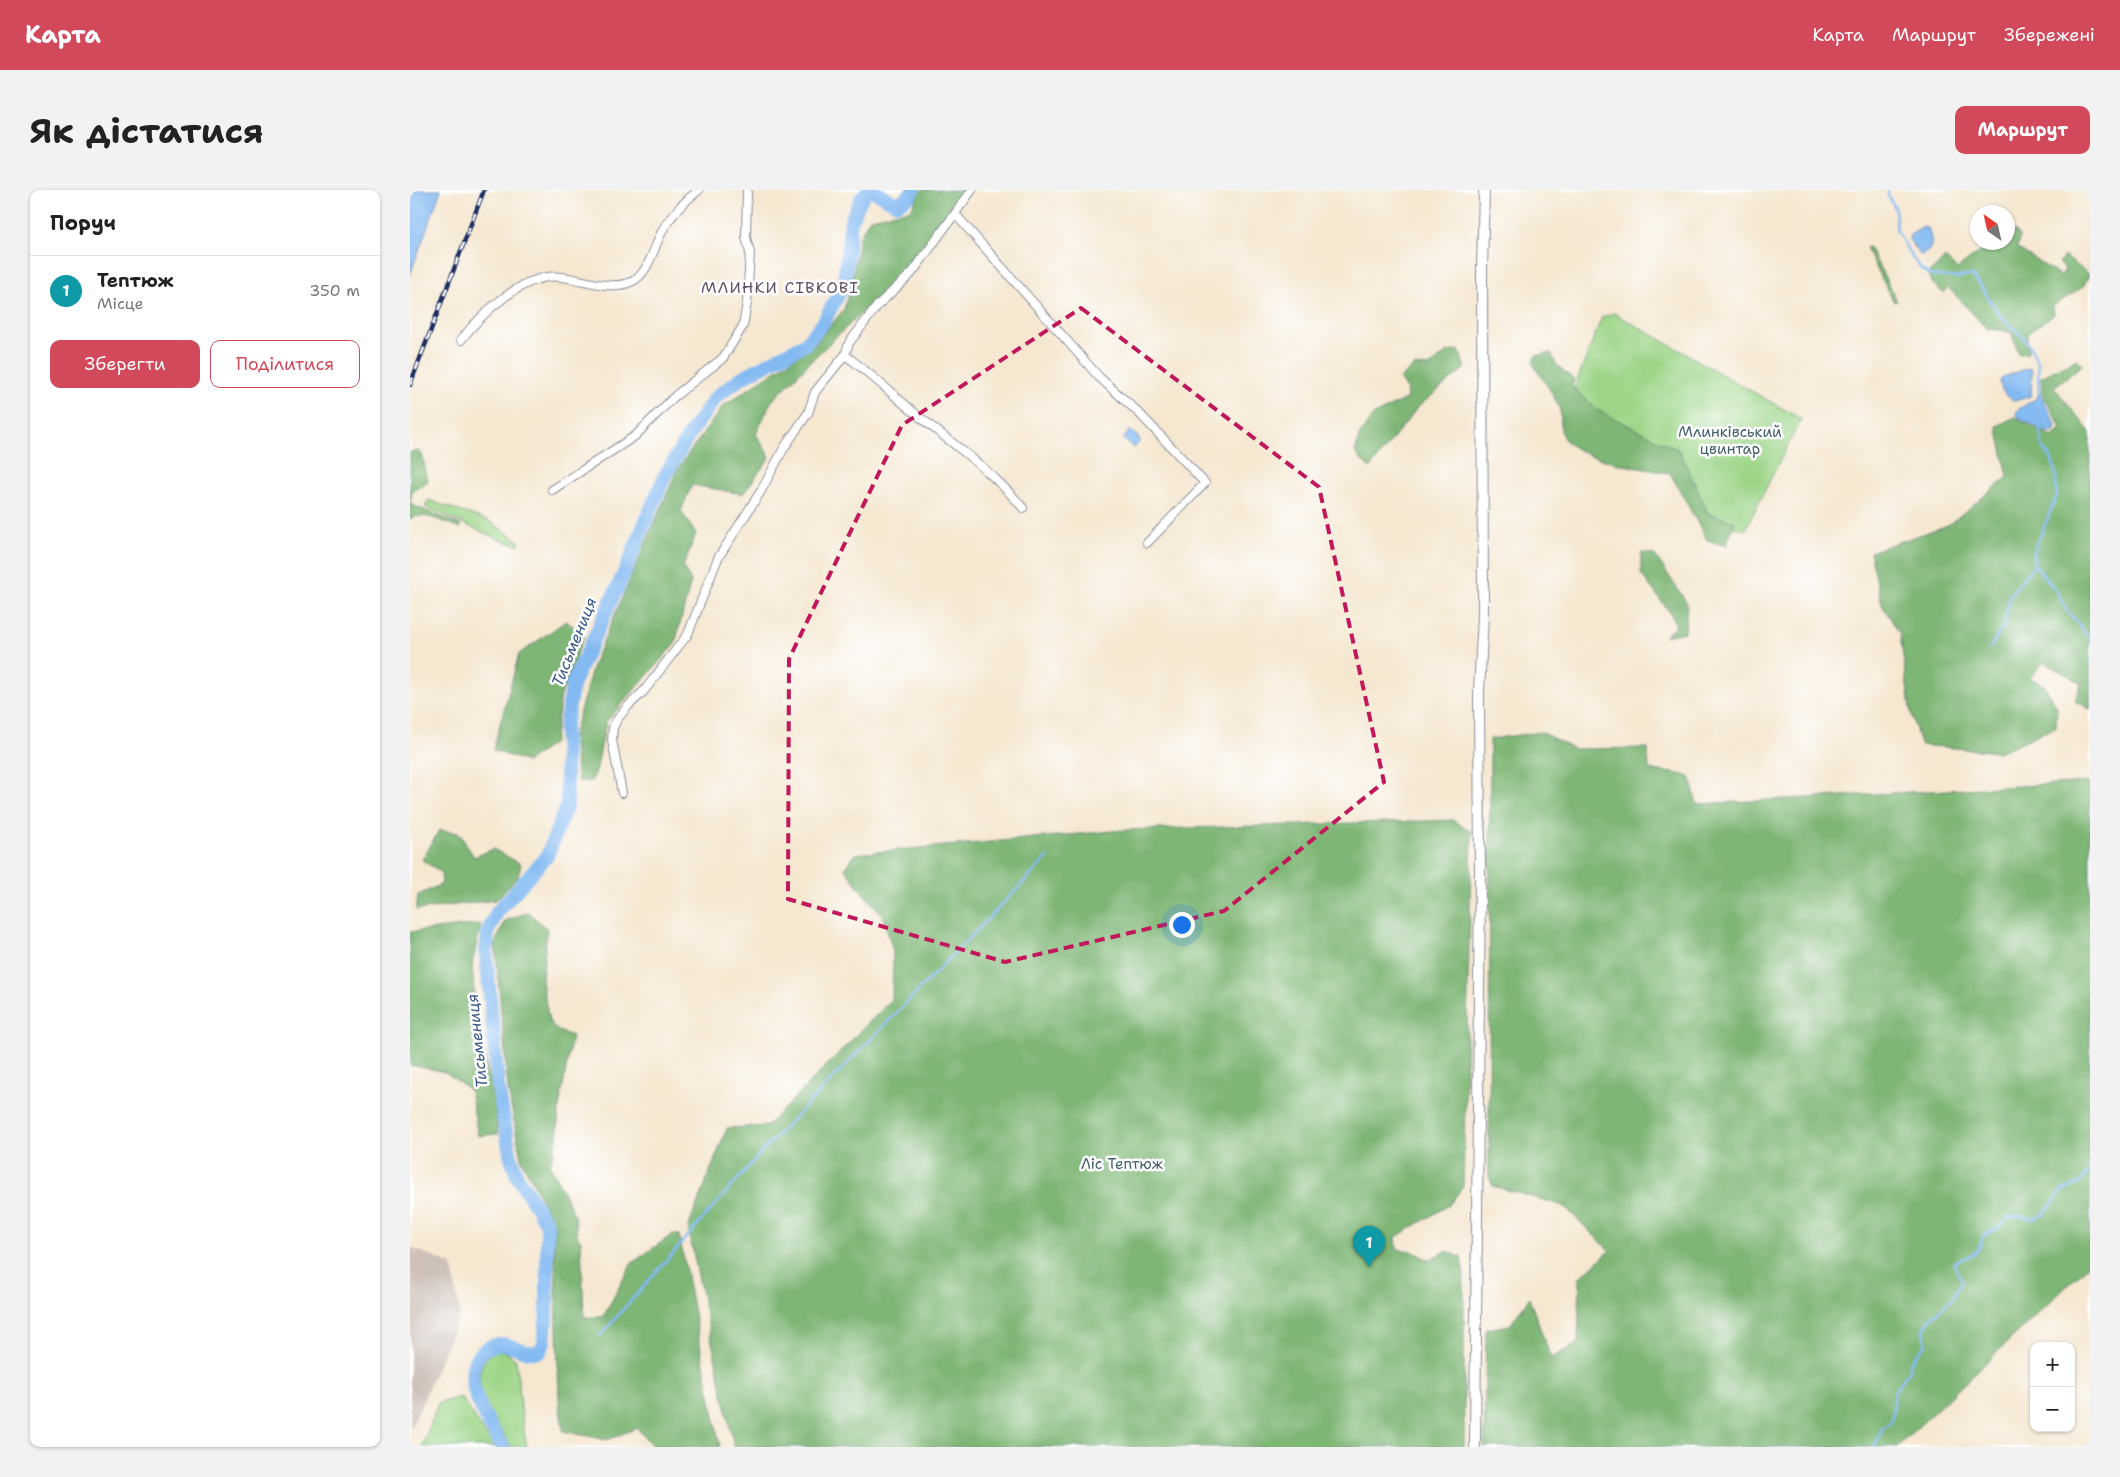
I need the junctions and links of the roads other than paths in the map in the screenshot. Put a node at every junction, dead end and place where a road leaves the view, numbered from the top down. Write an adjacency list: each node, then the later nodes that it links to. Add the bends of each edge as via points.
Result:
1 (699, 190): 6 (street, via 667,223 657,239 649,263 638,278 619,284 550,276 536,280 497,302)
2 (747, 190): 8 (street, via 746,237 750,253 747,303 743,326 727,352 715,366 675,396 635,436)
3 (972, 190): 5 (street)
4 (1484, 190): 12 (street)
5 (956, 214): 7 (street, via 912,273 878,305 849,343); 10 (street, via 1099,377 1139,412 1205,483)
6 (461, 340)
7 (845, 355): 9 (street, via 1002,483); 11 (street, via 815,392 808,413 718,558 688,634 613,728 614,754)
8 (552, 490)
9 (1023, 508)
10 (1148, 543)
11 (622, 793)
12 (1475, 1447)

